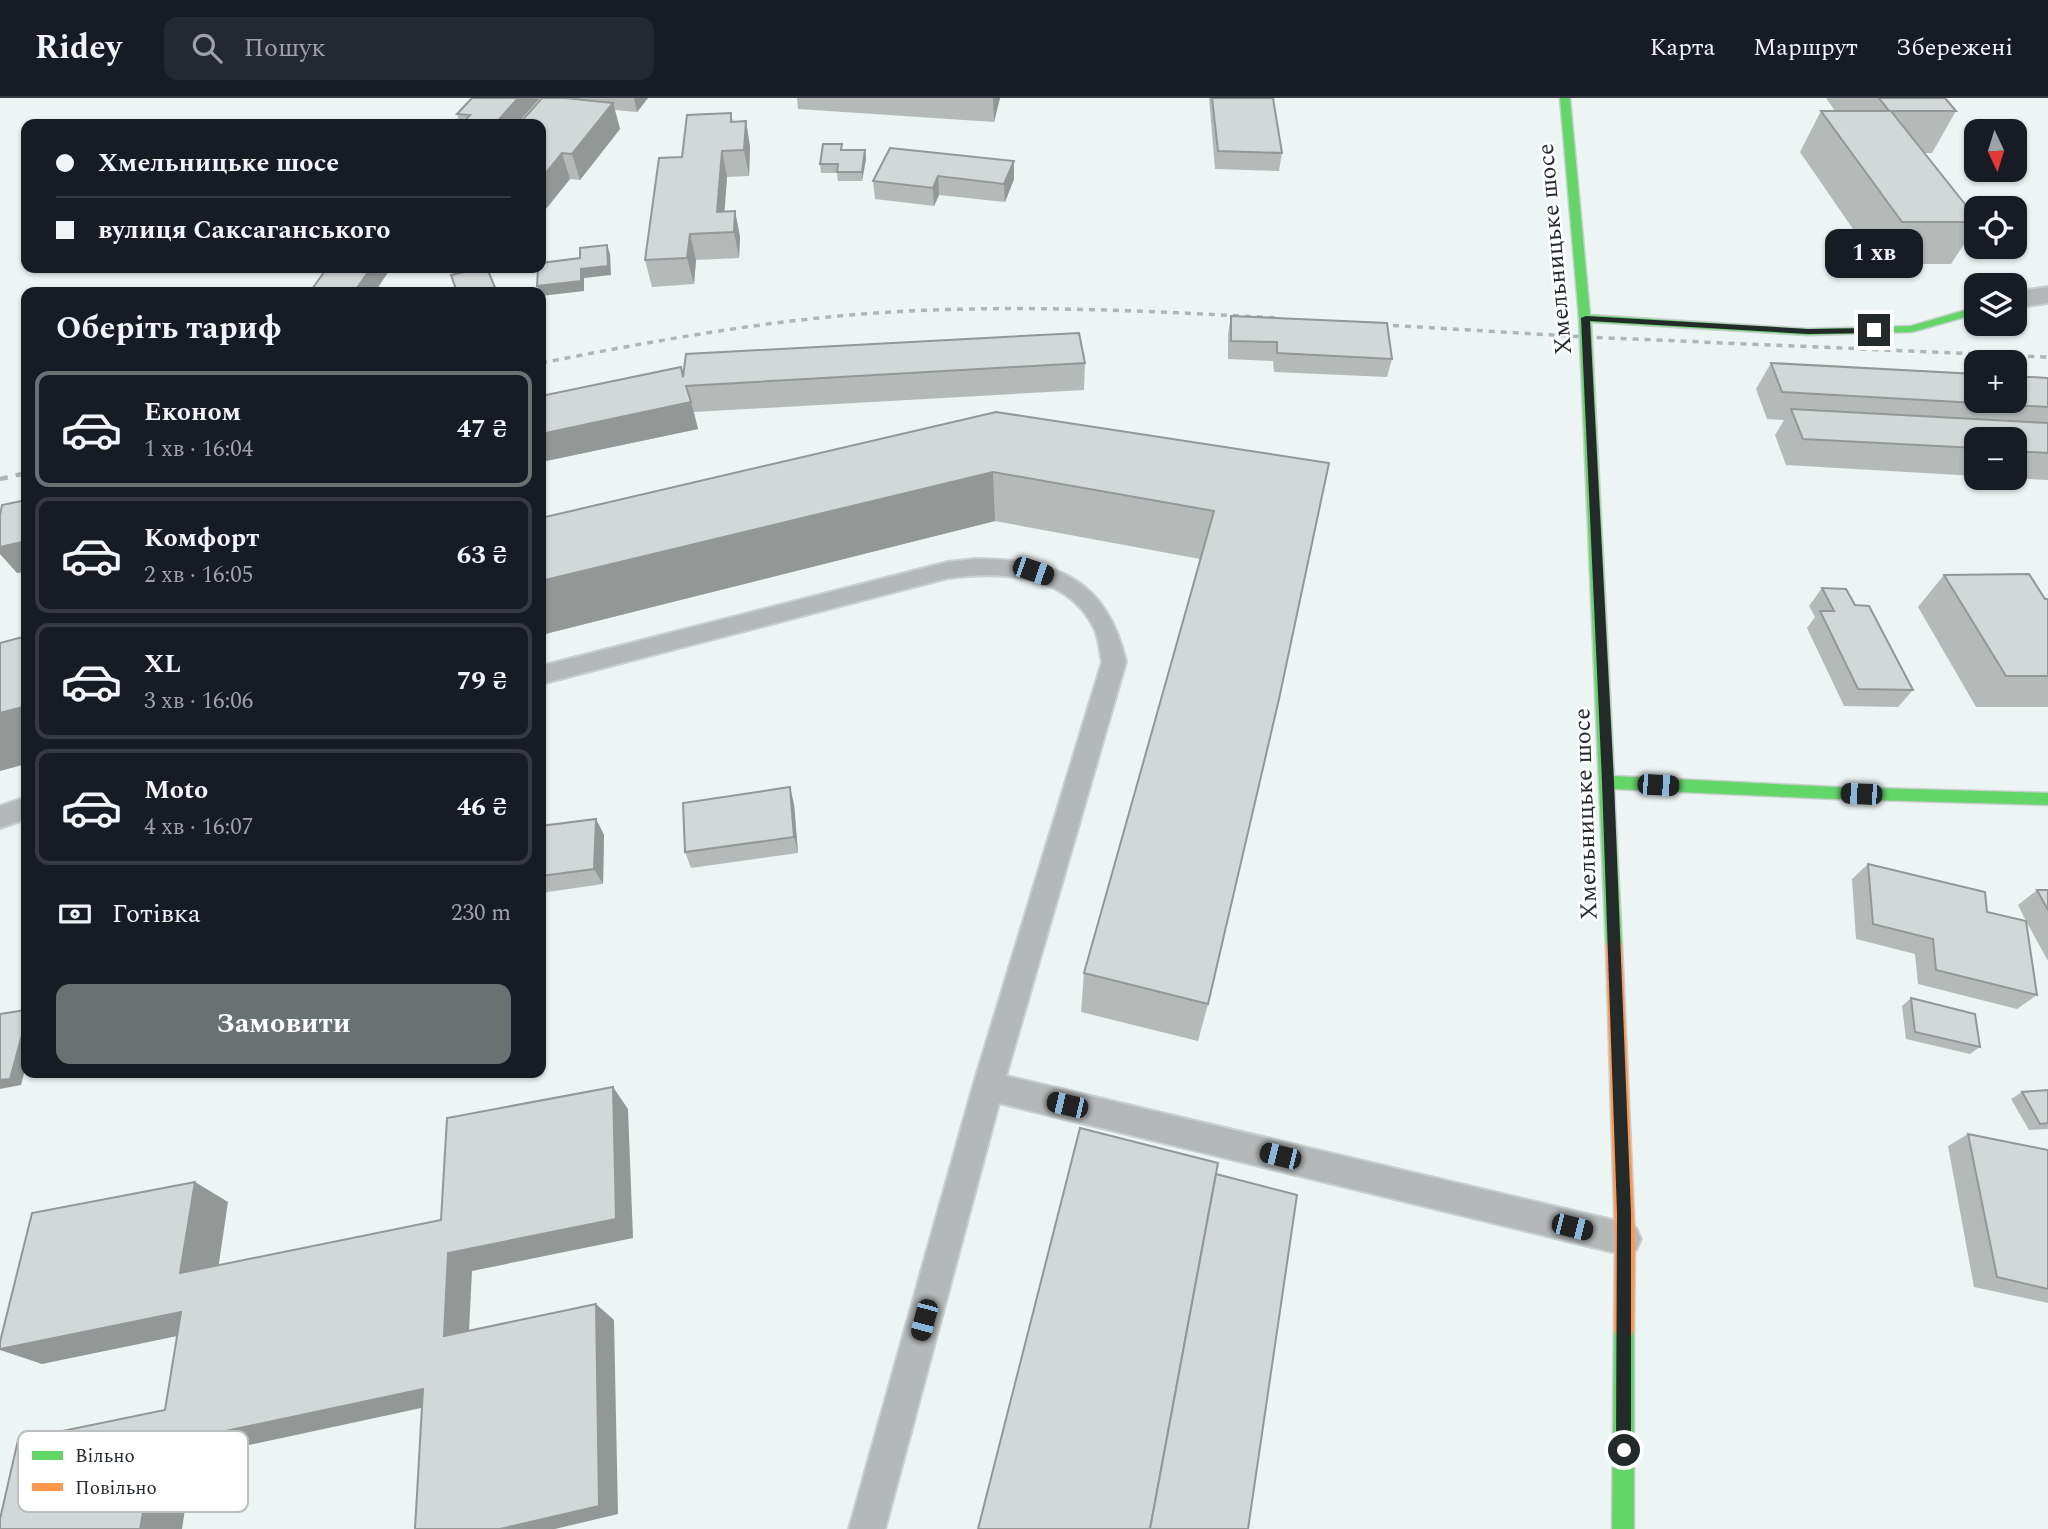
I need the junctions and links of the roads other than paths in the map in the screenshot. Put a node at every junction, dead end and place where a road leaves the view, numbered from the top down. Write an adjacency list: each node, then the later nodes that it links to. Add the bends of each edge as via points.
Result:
1 (1564, 98): 5 (street, Хмельницьке шосе)
2 (2048, 295): 3 (street)
3 (2027, 298)
4 (1964, 314): 5 (street, via 1912,329 1808,332)
5 (1586, 318): 7 (street, Хмельницьке шосе)
6 (546, 674): 11 (lane, via 969,567 1033,571 1086,599 1110,637 1111,680)
7 (1608, 782): 8 (street); 12 (street, Хмельницьке шосе)
8 (2048, 799)
9 (21, 810): 10 (lane)
10 (0, 817)
11 (988, 1086): 12 (lane); 13 (lane)
12 (1625, 1240): 14 (street, Хмельницьке шосе)
13 (867, 1529)
14 (1623, 1529)

